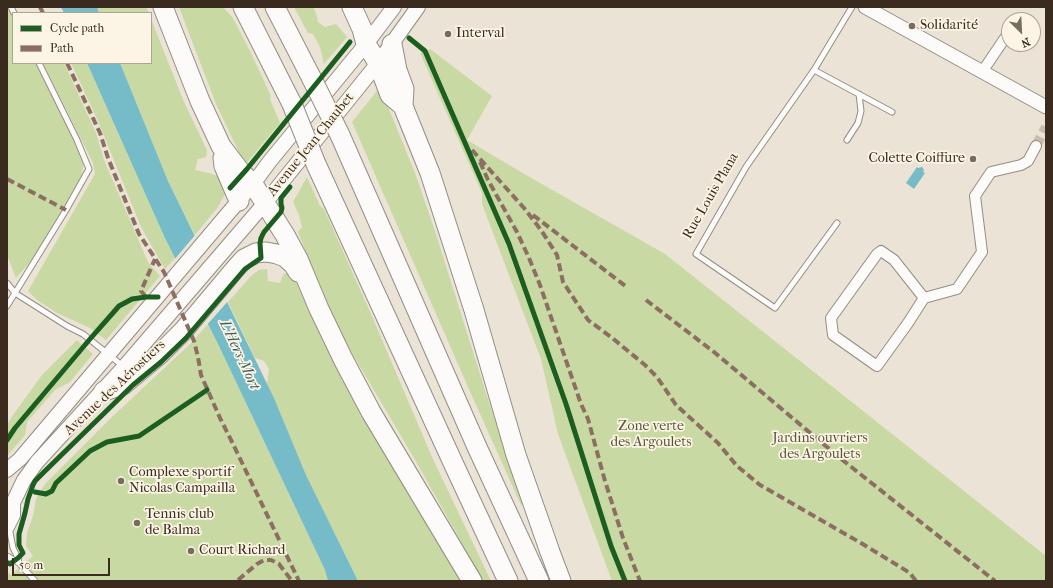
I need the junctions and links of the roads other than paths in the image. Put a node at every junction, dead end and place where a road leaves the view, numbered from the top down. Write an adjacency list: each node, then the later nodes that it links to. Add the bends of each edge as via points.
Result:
1 (163, 7): 21 (highway, via 200,101)
2 (243, 7): 44 (highway, bridge, via 292,104 316,164)
3 (274, 7): 45 (highway, bridge, via 340,135 476,447)
4 (352, 7): 9 (highway)
5 (394, 7): 9 (main road, Avenue Jean Chaubet)
6 (418, 7): 10 (main road, Avenue Jean Chaubet)
7 (852, 7): 14 (lane, Rue Louis Plana)
8 (865, 7): 15 (street)
9 (366, 44): 12 (highway); 23 (main road, Avenue Jean Chaubet)
10 (392, 44): 12 (main road, Avenue Jean Chaubet); 17 (highway, via 404,89)
11 (1001, 44): 15 (street)
12 (378, 63): 17 (highway, via 390,95); 25 (main road, Avenue Jean Chaubet)
13 (39, 64): 30 (lane, via 89,169)
14 (814, 70): 16 (lane); 26 (lane, Rue Louis Plana, via 746,167 696,254 775,308)
15 (982, 72): 18 (street)
16 (858, 94): 19 (lane); 20 (lane, via 861,111 858,123)
17 (403, 106): 46 (highway, via 430,173 474,310 516,455)
18 (1046, 107)
19 (892, 112)
20 (847, 140)
21 (221, 146): 23 (highway); 24 (highway, via 224,166)
22 (1036, 146): 31 (street, via 1028,161 991,172 974,196 982,252 957,289)
23 (253, 184): 24 (main road, Avenue Jean Chaubet); 25 (highway)
24 (239, 201): 27 (main road, Avenue Jean Chaubet)
25 (265, 203): 28 (main road, Avenue Jean Chaubet); 33 (highway, via 298,259)
26 (837, 223)
27 (190, 258): 34 (main road, Avenue des Aérostiers)
28 (200, 279): 35 (main road, Avenue des Aérostiers)
29 (7, 283): 30 (lane)
30 (15, 293): 32 (lane); 34 (lane, via 83,334)
31 (924, 298): 31 (street, via 894,260 881,251 831,318 832,335 878,366)
32 (7, 306)
33 (319, 309): 36 (highway, via 293,264 277,254 256,253 244,260 183,331 159,354 123,385); 43 (highway, via 371,412)
34 (109, 354): 35 (lane); 37 (main road, Avenue des Aérostiers, via 20,459)
35 (124, 368): 36 (main road, Avenue des Aérostiers)
36 (104, 391): 38 (main road, Avenue des Aérostiers, via 37,462)
37 (7, 470)
38 (10, 497): 39 (main road, Avenue des Aérostiers, via 13,515)
39 (8, 526): 41 (lane, via 13,548)
40 (7, 556): 41 (lane)
41 (20, 563): 42 (lane)
42 (35, 581)
43 (472, 581)
44 (508, 581)
45 (539, 581)
46 (561, 581)

